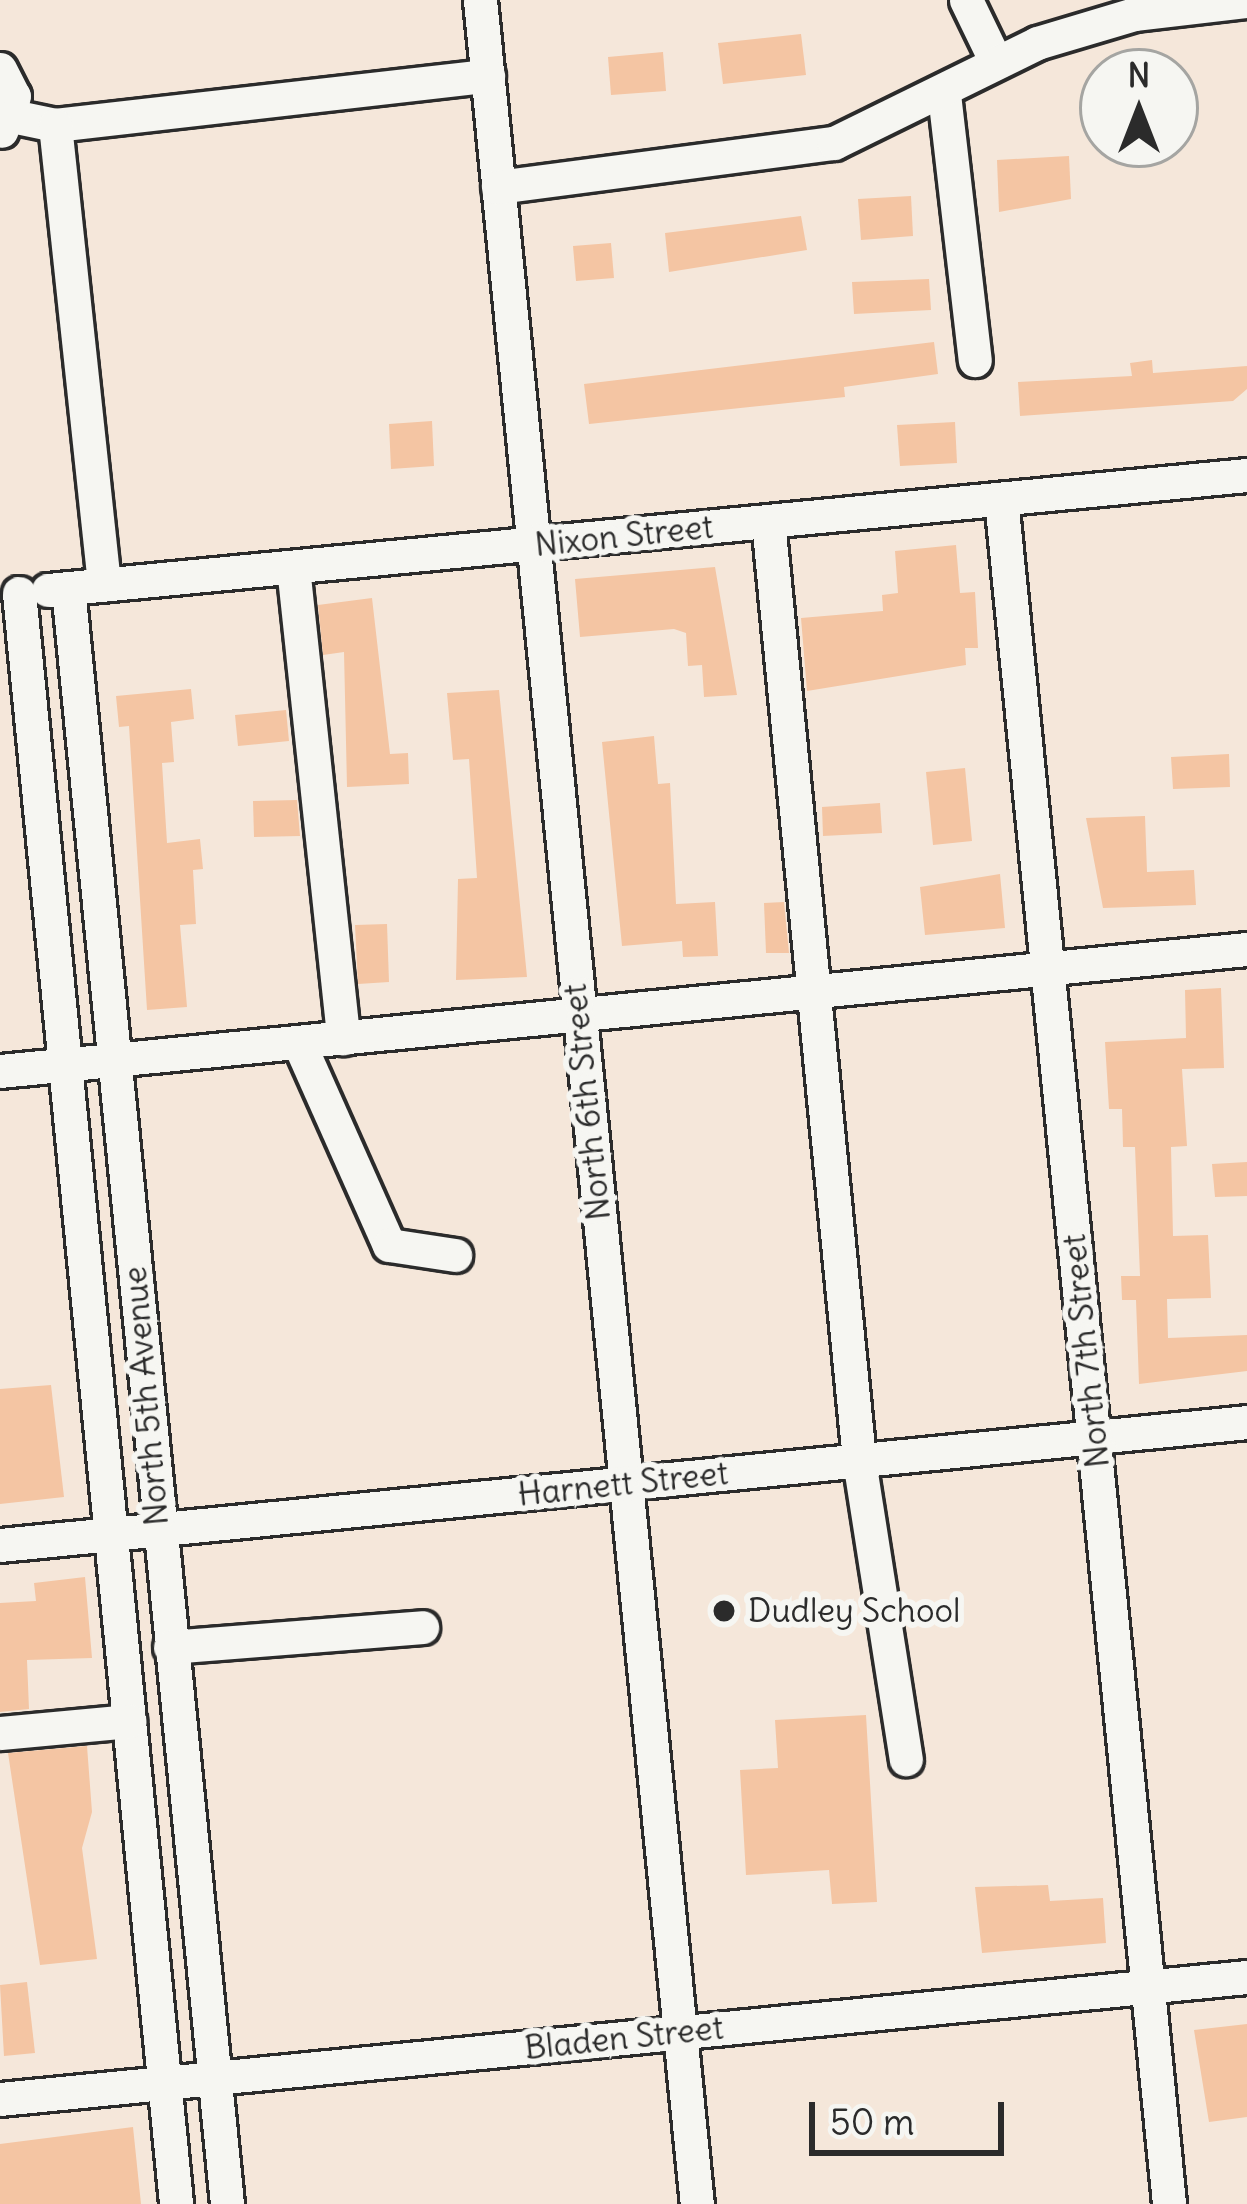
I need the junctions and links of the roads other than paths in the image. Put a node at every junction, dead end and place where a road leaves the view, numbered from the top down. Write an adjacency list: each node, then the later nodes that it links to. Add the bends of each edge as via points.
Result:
1 (480, 0): 6 (street, North 6th Street)
2 (966, 0): 4 (street)
3 (1247, 1): 4 (street, via 1101,21)
4 (996, 62): 7 (street)
5 (0, 69): 8 (street)
6 (488, 76): 9 (street); 10 (street, North 6th Street)
7 (944, 94): 10 (street, via 859,135 772,158); 11 (street)
8 (6, 124): 9 (street)
9 (55, 125): 17 (street)
10 (498, 187): 15 (street, North 6th Street)
11 (976, 360)
12 (1247, 475): 13 (street, Nixon Street)
13 (1001, 499): 14 (street, Nixon Street); 21 (street, North 7th Street)
14 (768, 521): 15 (street, Nixon Street); 22 (street)
15 (533, 544): 16 (street, Nixon Street); 23 (street, North 6th Street)
16 (293, 567): 17 (street, Nixon Street); 24 (street)
17 (104, 584): 18 (street, Nixon Street)
18 (68, 588): 19 (street, Nixon Street); 26 (street, North 5th Avenue)
19 (9, 594): 27 (street, North 5th Avenue)
20 (1247, 949): 21 (street)
21 (1047, 968): 22 (street); 31 (street, North 7th Street)
22 (812, 992): 23 (street); 32 (street)
23 (579, 1015): 24 (street); 33 (street, North 6th Street)
24 (343, 1038): 25 (street)
25 (299, 1042): 26 (street); 29 (street, via 389,1245)
26 (114, 1060): 27 (street); 34 (street, North 5th Avenue)
27 (64, 1065): 28 (street); 35 (street, North 5th Avenue)
28 (0, 1071)
29 (455, 1255)
30 (1247, 1422): 31 (street, Harnett Street)
31 (1095, 1437): 32 (street, Harnett Street); 43 (street, North 7th Street)
32 (859, 1460): 33 (street, Harnett Street); 41 (street)
33 (625, 1484): 34 (street, Harnett Street); 44 (street, North 6th Street)
34 (158, 1530): 35 (street, Harnett Street); 38 (street, North 5th Avenue)
35 (111, 1534): 36 (street, Harnett Street); 39 (street, North 5th Avenue)
36 (0, 1545)
37 (422, 1627): 38 (street)
38 (170, 1647): 45 (street, North 5th Avenue)
39 (129, 1721): 40 (street); 46 (street, North 5th Avenue)
40 (0, 1733)
41 (906, 1759)
42 (1247, 1976): 43 (street, Bladen Street)
43 (1146, 1986): 44 (street, Bladen Street); 51 (street, North 7th Street)
44 (680, 2033): 45 (street, Bladen Street); 50 (street, North 6th Street)
45 (215, 2078): 46 (street, Bladen Street); 49 (street, North 5th Avenue)
46 (163, 2083): 47 (street, Bladen Street); 48 (street, North 5th Avenue)
47 (0, 2099)
48 (176, 2204)
49 (227, 2204)
50 (697, 2204)
51 (1168, 2204)

